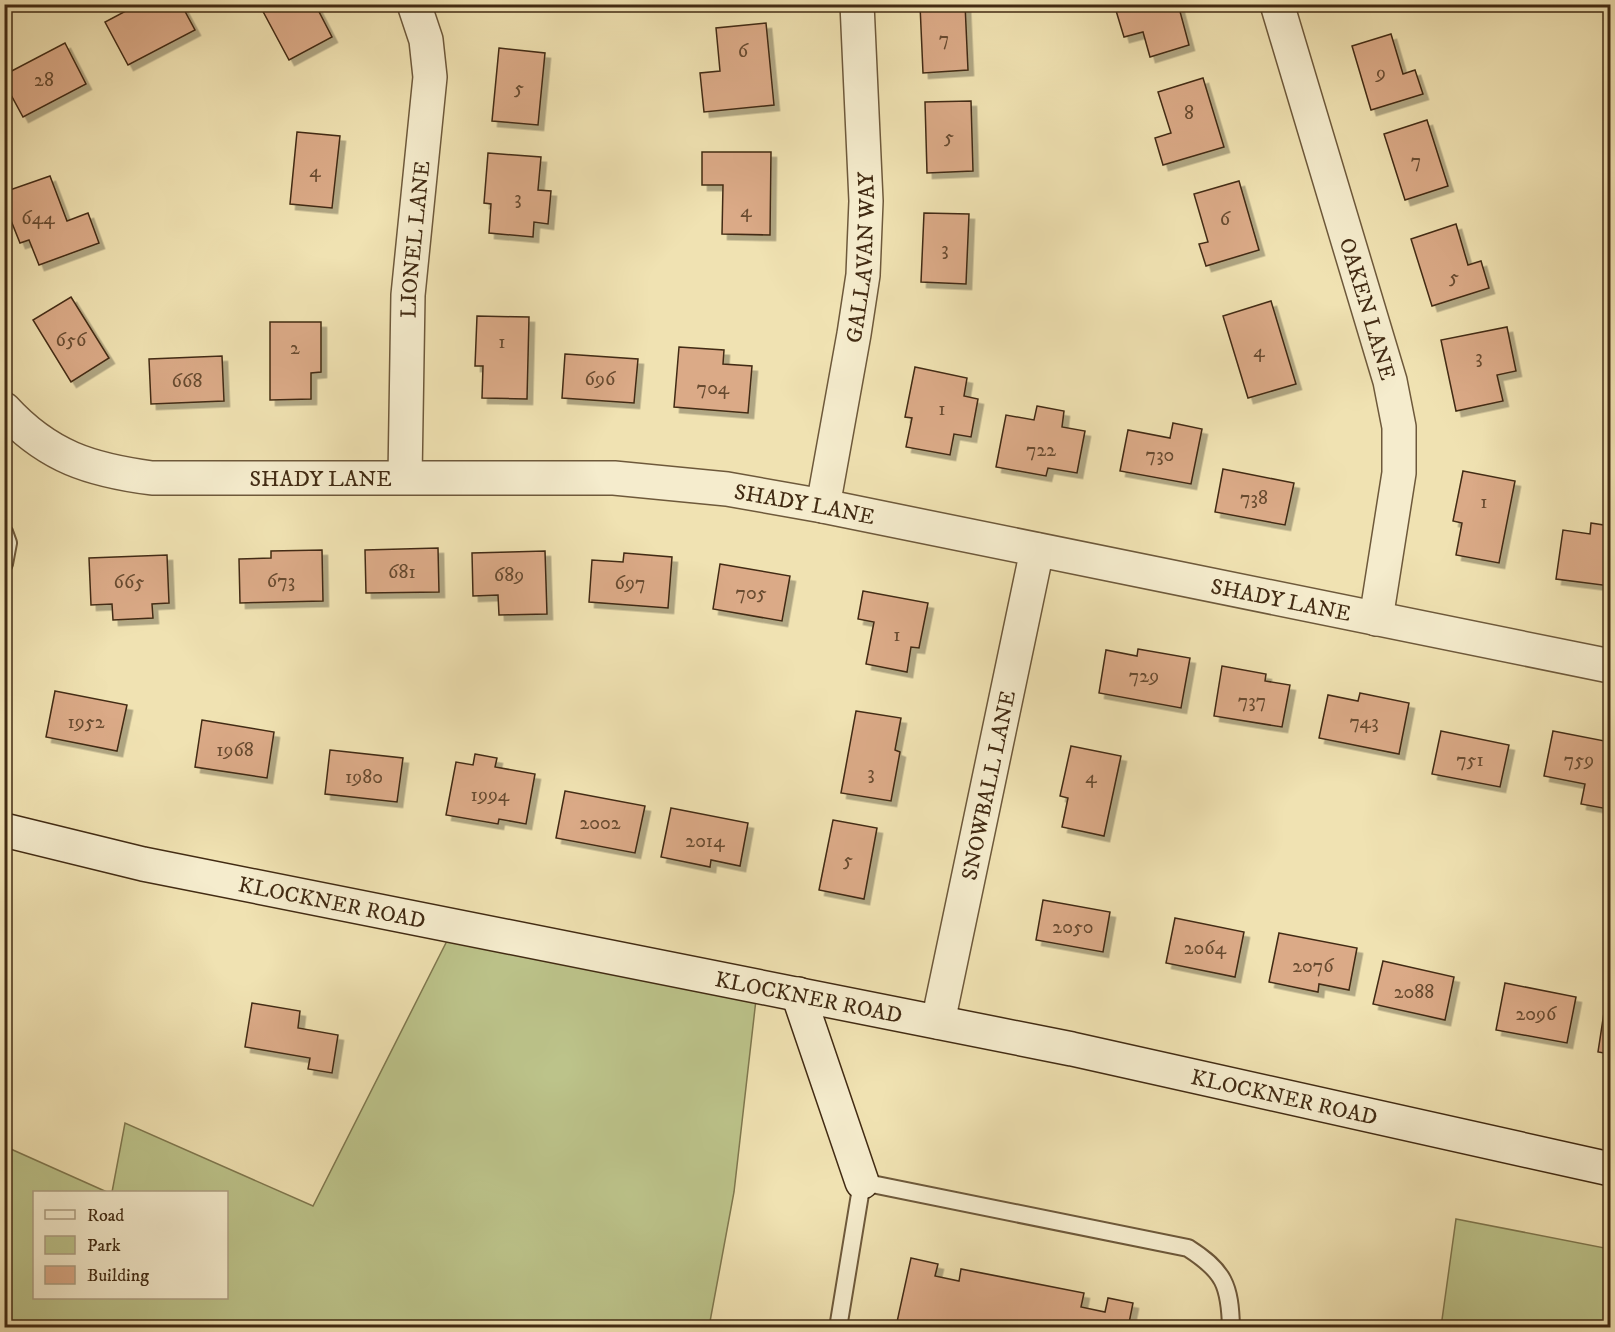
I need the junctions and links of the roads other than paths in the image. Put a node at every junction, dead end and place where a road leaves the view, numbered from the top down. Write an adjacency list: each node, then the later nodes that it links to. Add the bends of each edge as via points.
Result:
1 (414, 4): 5 (street, LIONEL LANE, via 426,40 430,76 408,295)
2 (857, 4): 6 (street, GALLAVAN WAY, via 866,201 863,275)
3 (1277, 4): 10 (street, OAKEN LANE, via 1390,381 1398,427 1399,473)
4 (4, 410): 5 (street, SHADY LANE, via 49,447 113,473 152,478)
5 (405, 477): 6 (street, SHADY LANE, via 614,478 726,489)
6 (823, 506): 8 (street, SHADY LANE)
7 (4, 532): 9 (lane, via 8,543)
8 (1037, 550): 10 (street, SHADY LANE); 14 (street, SNOWBALL LANE)
9 (4, 564)
10 (1376, 619): 11 (street, SHADY LANE)
11 (1611, 666)
12 (4, 830): 13 (street, KLOCKNER ROAD, via 143,864)
13 (798, 994): 14 (street, KLOCKNER ROAD); 16 (street)
14 (938, 1022): 15 (street, KLOCKNER ROAD)
15 (1611, 1169)
16 (862, 1182): 17 (lane); 18 (lane, via 1188,1248 1210,1262 1223,1280 1231,1301)
17 (838, 1328)
18 (1231, 1328)

